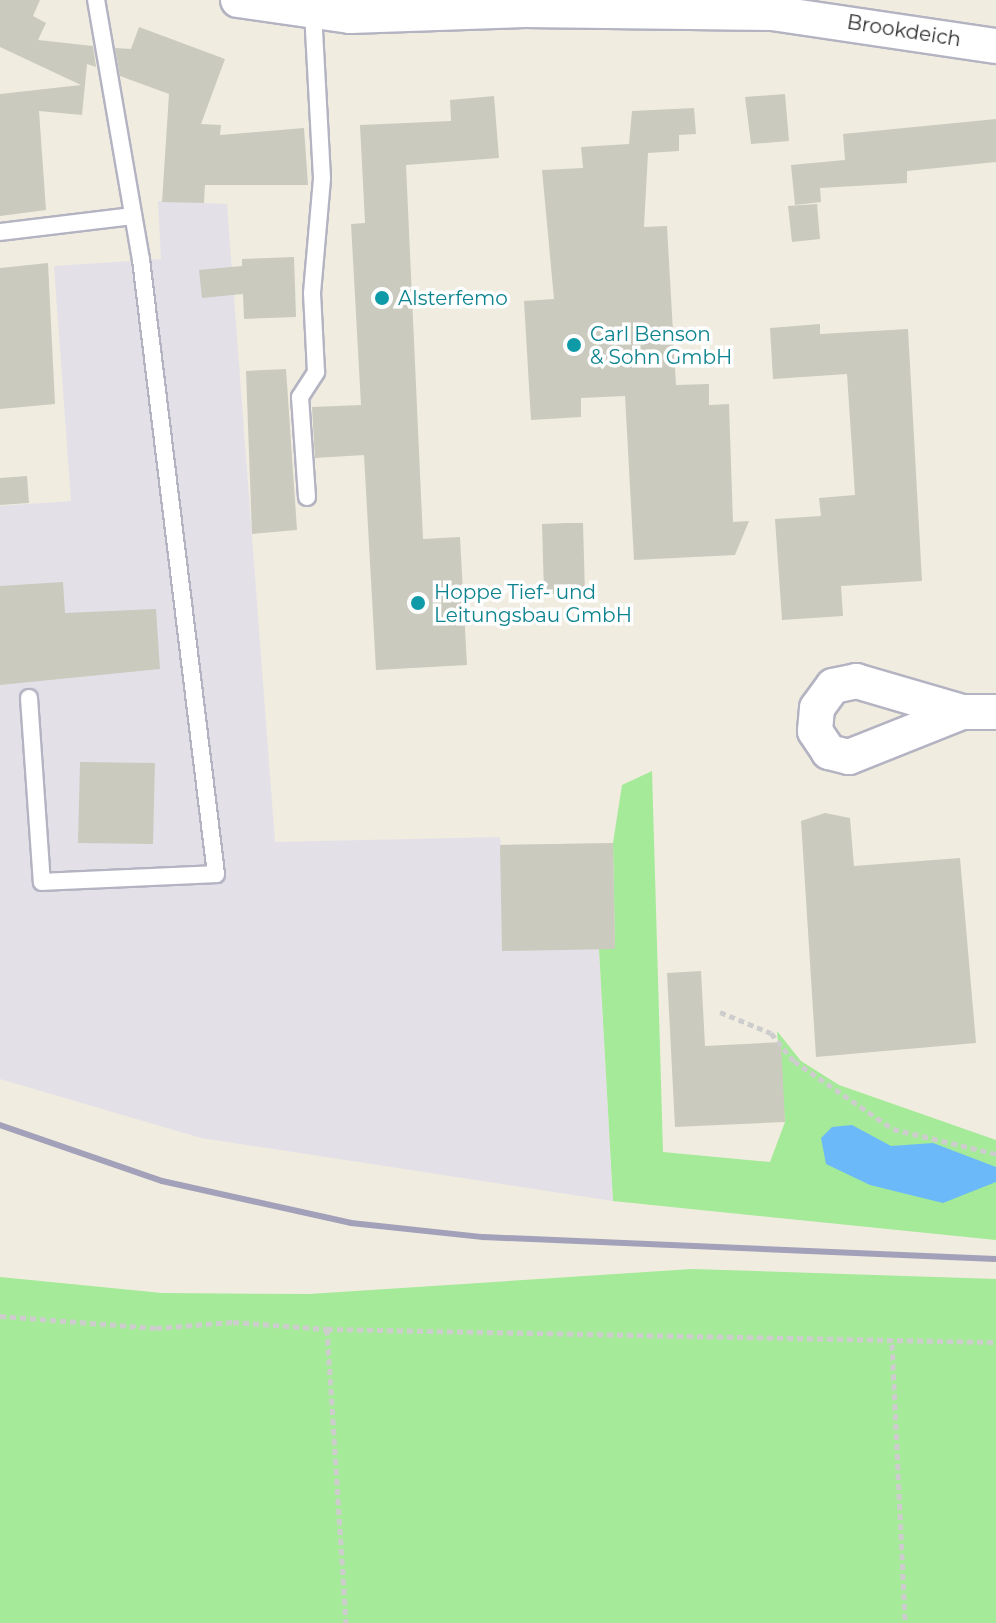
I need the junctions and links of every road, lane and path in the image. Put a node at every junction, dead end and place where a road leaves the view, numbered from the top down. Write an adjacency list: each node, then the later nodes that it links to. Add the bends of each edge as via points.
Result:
1 (96, 0): 5 (lane)
2 (238, 0): 3 (street, Brookdeich)
3 (313, 13): 4 (street, Brookdeich, via 772,13); 7 (lane, via 322,178 312,293 316,372 300,397)
4 (996, 46)
5 (133, 216): 6 (lane); 8 (lane, via 216,874 42,882)
6 (0, 232)
7 (307, 497)
8 (29, 698)
9 (962, 712): 10 (street)
10 (996, 712)
11 (720, 1012): 12 (path, via 771,1033 794,1061 893,1129)
12 (996, 1154)
13 (0, 1316): 14 (path, via 64,1325 156,1328 233,1322)
14 (327, 1329): 16 (path); 17 (path)
15 (996, 1342): 16 (path)
16 (892, 1344): 18 (path)
17 (346, 1623)
18 (905, 1623)

